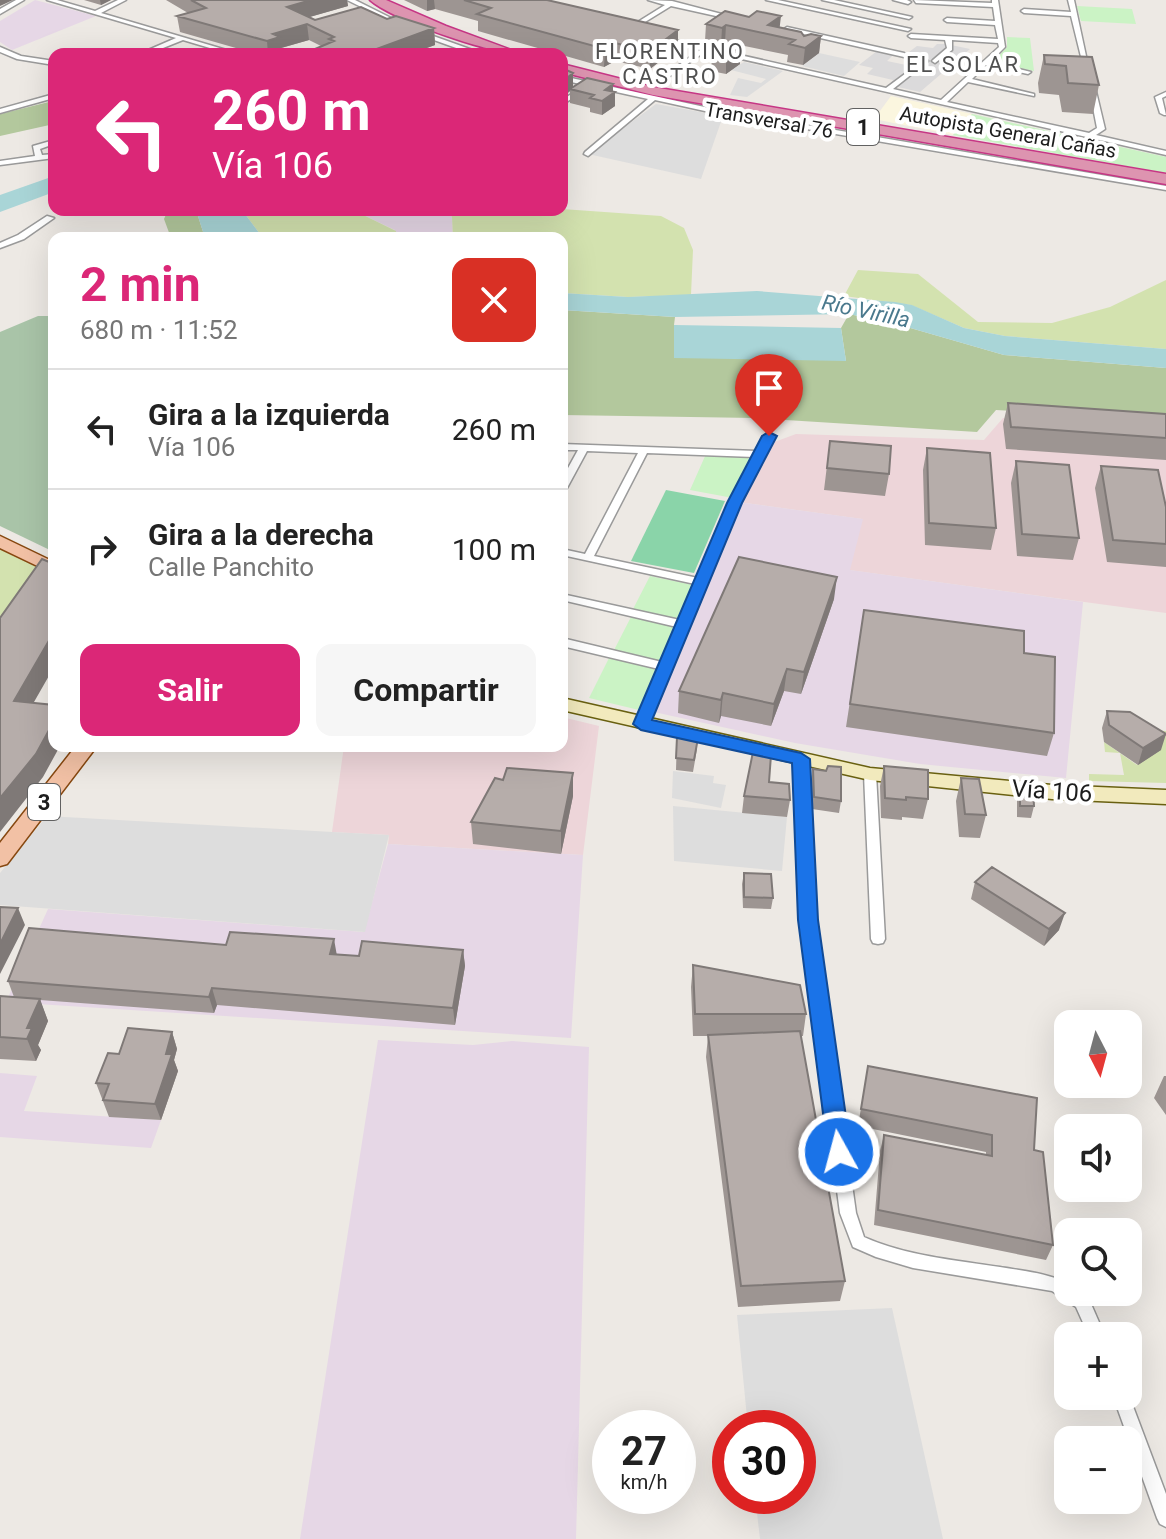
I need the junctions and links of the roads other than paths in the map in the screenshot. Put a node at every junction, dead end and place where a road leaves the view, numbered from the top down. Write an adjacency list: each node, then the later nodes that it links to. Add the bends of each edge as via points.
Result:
1 (21, 0): 19 (street)
2 (50, 0): 20 (street)
3 (123, 0): 20 (street)
4 (350, 0): 39 (street)
5 (363, 0): 40 (highway)
6 (376, 0): 41 (highway)
7 (651, 0): 13 (street)
8 (814, 0): 16 (street)
9 (825, 0): 17 (street)
10 (896, 0): 14 (street)
11 (1071, 0): 22 (street)
12 (776, 1): 16 (street)
13 (674, 2): 25 (street); 30 (street, via 627,31)
14 (912, 2): 15 (street)
15 (996, 2): 28 (street)
16 (803, 7): 23 (street)
17 (856, 7): 21 (street); 23 (street)
18 (1024, 11): 22 (street)
19 (0, 12)
20 (98, 12): 32 (street)
21 (892, 14): 24 (street); 27 (street)
22 (1075, 14): 64 (street, via 1100,116 1101,129)
23 (845, 16): 27 (street)
24 (909, 17)
25 (743, 20)
26 (947, 20): 28 (street)
27 (880, 23): 34 (street)
28 (999, 23): 35 (street)
29 (782, 29): 31 (street)
30 (643, 34)
31 (821, 37): 36 (street); 45 (street)
32 (183, 38): 37 (street); 38 (street)
33 (658, 38): 43 (street)
34 (948, 38): 35 (street); 44 (street, via 950,49 937,59)
35 (1002, 41): 48 (street)
36 (812, 43)
37 (157, 48)
38 (217, 48)
39 (462, 48)
40 (482, 48)
41 (497, 48)
42 (0, 49): 47 (street)
43 (705, 49): 52 (street); 55 (street)
44 (919, 53)
45 (904, 55)
46 (925, 61): 55 (street)
47 (48, 62)
48 (986, 63): 49 (street); 53 (street)
49 (1028, 72)
50 (568, 74): 71 (highway, Autopista General Cañas / 1, via 715,107)
51 (568, 76): 54 (street, Transversal 76)
52 (661, 80)
53 (967, 80): 57 (street); 61 (street)
54 (589, 85): 59 (street); 60 (street, Transversal 76)
55 (888, 90): 61 (street)
56 (1164, 94): 63 (street, via 1158,97)
57 (1032, 95)
58 (48, 98): 62 (street)
59 (568, 99)
60 (652, 99): 68 (street); 71 (street, Transversal 76)
61 (943, 102): 64 (street)
62 (0, 111)
63 (1164, 113)
64 (1090, 136): 67 (street)
65 (48, 146): 66 (street)
66 (37, 152): 69 (street); 70 (street)
67 (1166, 153)
68 (588, 154)
69 (48, 155)
70 (0, 163)
71 (1166, 183)
72 (50, 218): 73 (street)
73 (0, 246)
74 (769, 436): 78 (street)
75 (568, 447): 76 (street)
76 (584, 448): 77 (street); 79 (street)
77 (644, 450): 78 (street); 82 (street)
78 (759, 454): 84 (street)
79 (568, 477)
80 (0, 544): 83 (main road)
81 (568, 553): 82 (street)
82 (588, 558): 84 (street)
83 (48, 566)
84 (703, 582): 86 (street)
85 (568, 598): 86 (street)
86 (684, 625): 88 (street)
87 (568, 643): 88 (street)
88 (664, 666): 90 (street)
89 (568, 706): 90 (main road, Vía 106)
90 (641, 724): 92 (main road, Vía 106)
91 (82, 752): 95 (main road, 3)
92 (801, 759): 93 (main road, Vía 106); 97 (street, via 808,920 848,1213 858,1242 884,1255)
93 (870, 774): 94 (main road, Vía 106); 96 (street)
94 (1166, 797)
95 (0, 858)
96 (878, 939)
97 (1054, 1285)
98 (1126, 1410): 99 (street)
99 (1166, 1518)

